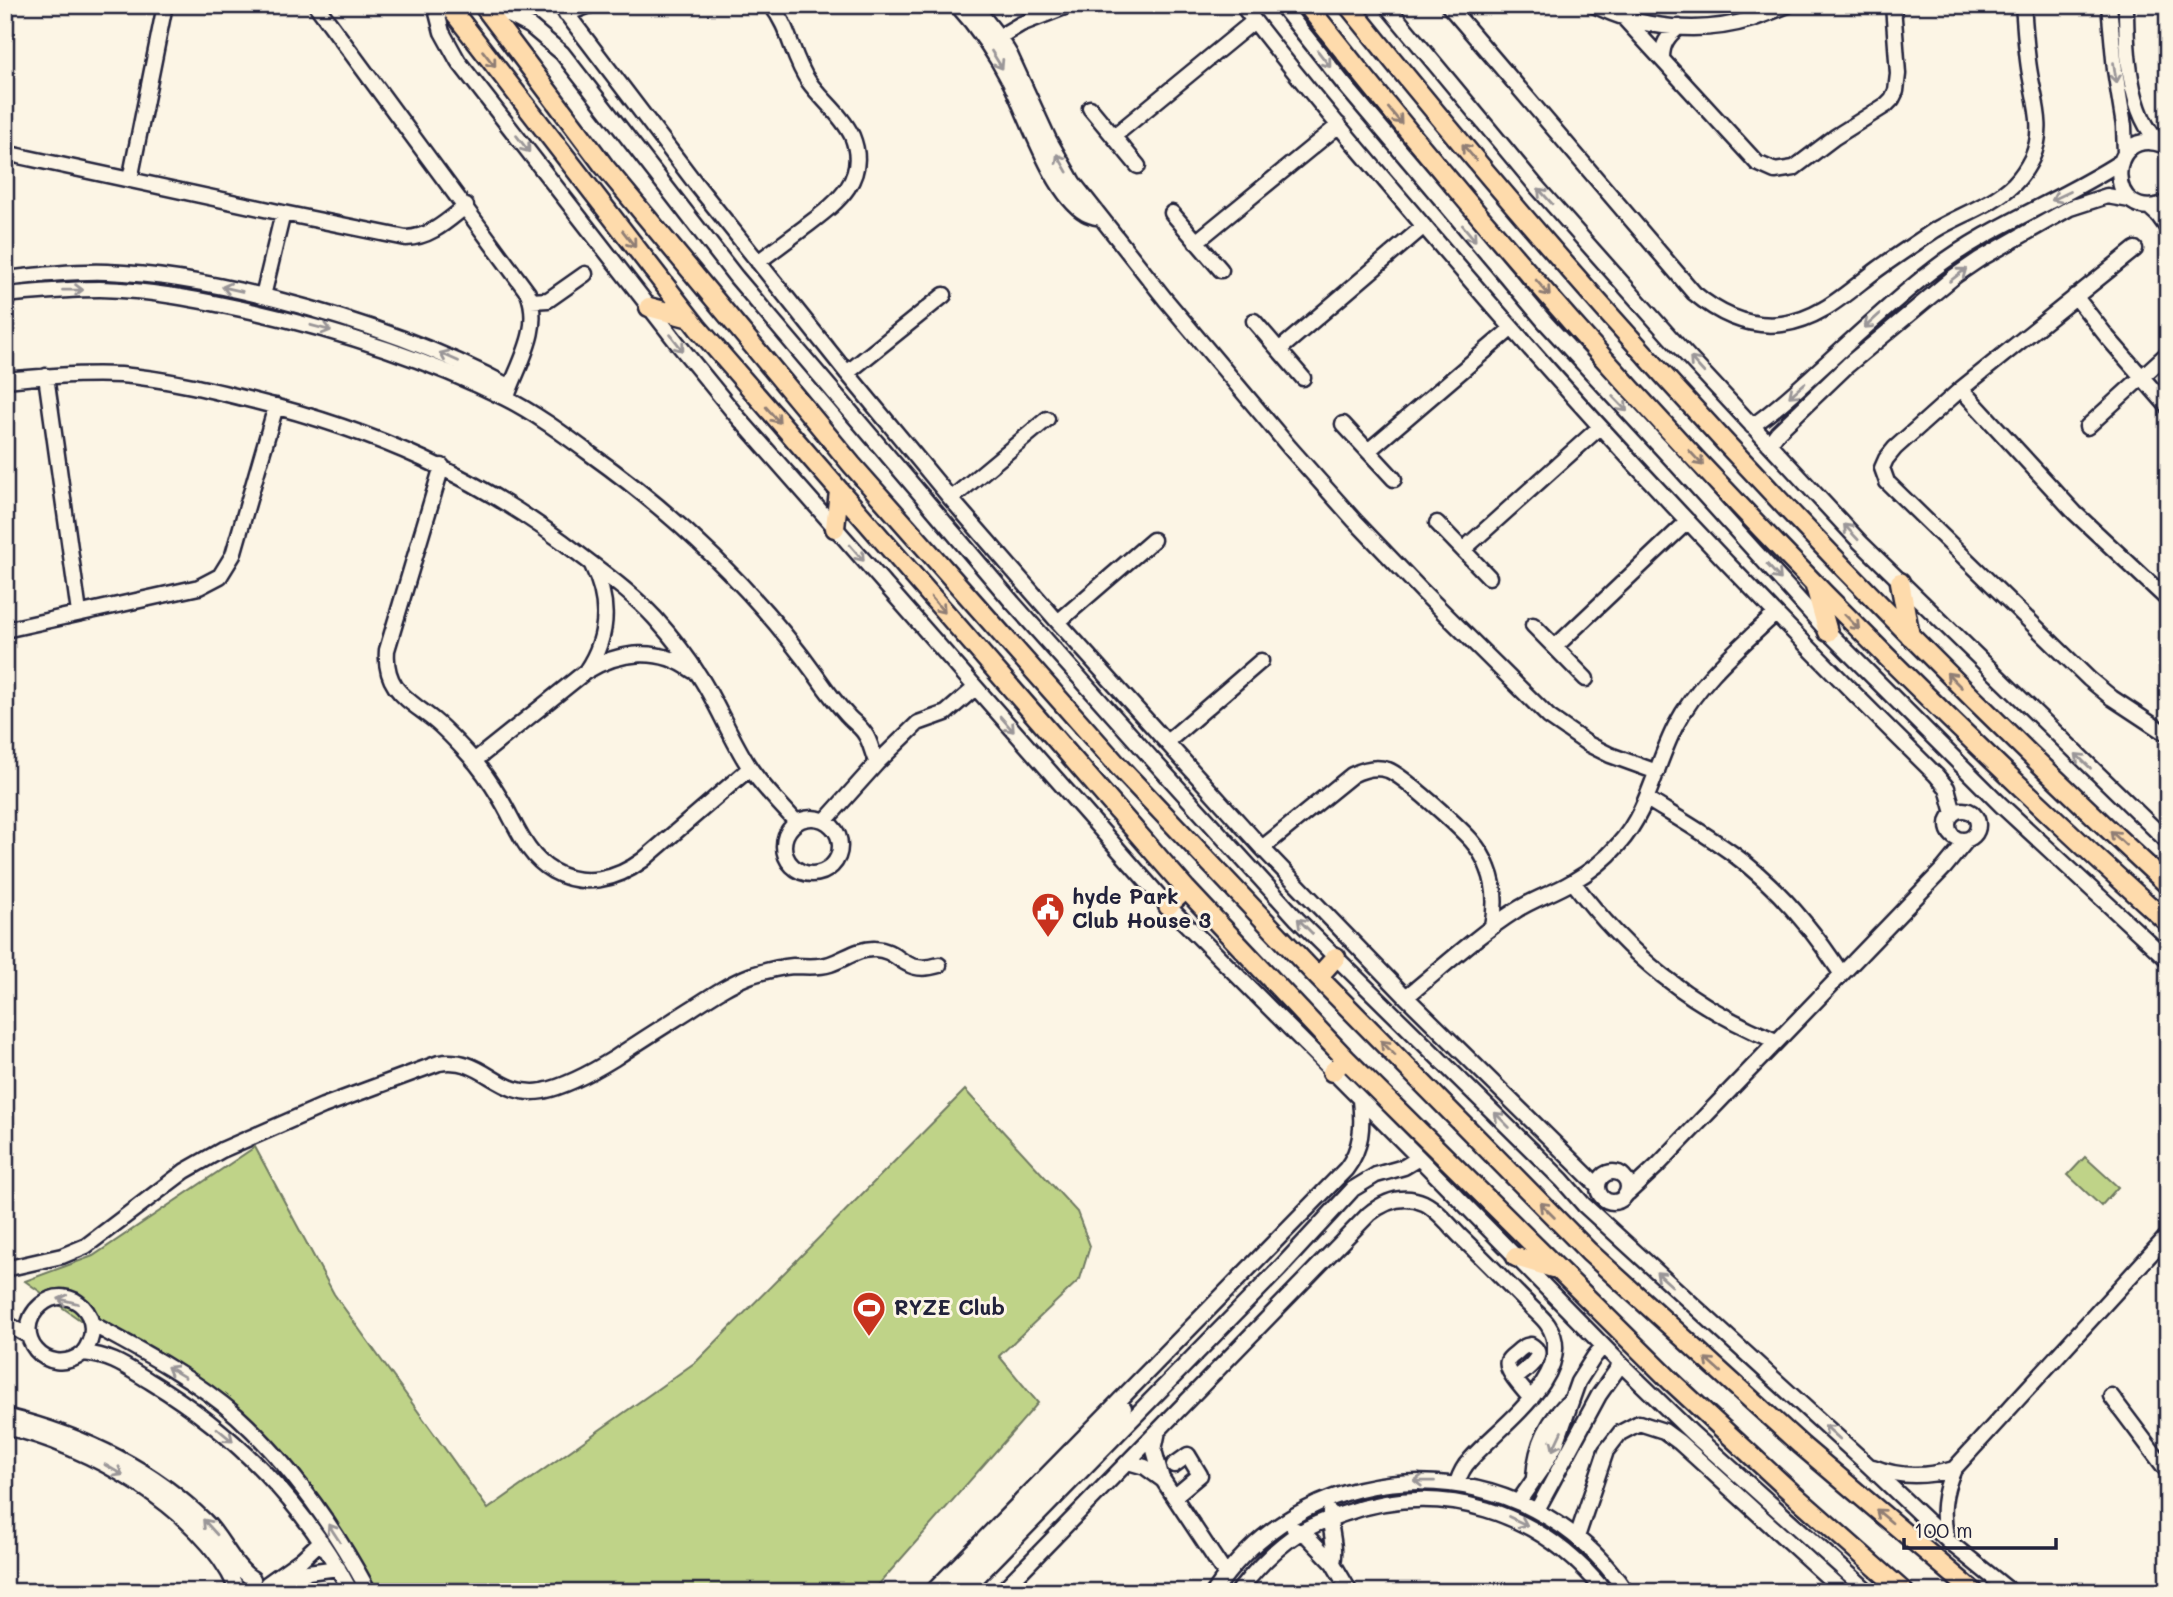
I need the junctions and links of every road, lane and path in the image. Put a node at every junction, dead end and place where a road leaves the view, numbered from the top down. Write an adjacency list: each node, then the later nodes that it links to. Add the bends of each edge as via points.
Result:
1 (165, 5): 38 (street)
2 (316, 5): 41 (street)
3 (435, 5): 58 (street, one-way to 58, via 442,32 458,61)
4 (448, 5): 59 (main road, one-way to 59)
5 (483, 5): 87 (main road, via 613,176)
6 (490, 5): 130 (street, one-way to 6, via 1013,603 736,277 562,53 530,26)
7 (590, 5): 24 (street)
8 (957, 5): 31 (street, one-way to 31)
9 (974, 5): 28 (street)
10 (1070, 5): 28 (street)
11 (1242, 5): 26 (street)
12 (1281, 5): 103 (street, one-way to 103, via 1545,322)
13 (1307, 5): 96 (main road, one-way to 96, via 1570,320)
14 (1348, 5): 104 (main road, one-way to 14, via 1645,356 1415,90)
15 (1386, 5): 75 (street, one-way to 15, via 1521,168)
16 (1448, 5): 20 (street, via 1694,293 1725,315 1761,324 1798,321 1832,305 1918,241 2001,194 2025,171 2039,124)
17 (1594, 5): 25 (street)
18 (1788, 5): 27 (street, via 1728,24)
19 (1893, 5): 29 (street, via 1898,74 1892,99 1784,171 1757,163)
20 (2023, 5)
21 (2109, 5): 36 (street, one-way to 36, via 2124,126)
22 (2126, 5): 34 (street, via 2134,90 2147,129)
23 (776, 7): 49 (street, via 801,70 847,127 856,160 851,183 838,201)
24 (563, 10): 49 (street)
25 (1623, 17): 27 (street); 29 (street)
26 (1254, 20): 32 (street); 33 (street)
27 (1679, 27): 29 (street, via 1664,43)
28 (999, 37): 31 (street, via 1020,74)
29 (1662, 58)
30 (1090, 108): 33 (street)
31 (1033, 118): 116 (street, via 1050,169 1077,207 1102,218 1196,337 1355,521 1549,717 1588,744)
32 (1339, 125): 45 (street); 47 (street)
33 (1114, 136): 37 (street)
34 (2164, 145): 36 (street, via 2137,145)
35 (5, 153): 38 (street)
36 (2122, 158): 39 (street, via 2119,183); 75 (street, one-way to 75, via 2090,182 1942,263)
37 (1138, 166)
38 (130, 180): 43 (street)
39 (2130, 200): 42 (street); 78 (street, one-way to 39, via 1848,365 1980,259 2070,208 2107,196)
40 (2168, 202): 42 (street)
41 (466, 206): 43 (street, via 437,229 406,238); 57 (street)
42 (2149, 207): 46 (street)
43 (283, 213): 55 (street)
44 (1172, 213): 47 (street)
45 (1424, 226): 61 (street); 62 (street)
46 (2168, 229)
47 (1196, 242): 50 (street)
48 (2136, 249): 56 (street)
49 (758, 262): 64 (street)
50 (1221, 270)
51 (585, 274): 57 (street, via 548,300)
52 (5, 279): 55 (street, one-way to 52, via 131,273 77,272)
53 (5, 295): 70 (street, one-way to 70, via 102,289 206,302 353,337)
54 (944, 295): 64 (street)
55 (262, 296): 70 (street, one-way to 55, via 451,358 390,333)
56 (2075, 296): 66 (street); 69 (street)
57 (531, 301): 70 (street, via 529,341)
58 (649, 307): 59 (main road); 86 (street, one-way to 86)
59 (690, 318): 82 (main road, one-way to 82)
60 (1254, 321): 62 (street)
61 (1512, 328): 76 (street); 79 (street)
62 (1279, 349): 67 (street)
63 (2168, 353): 66 (street)
64 (847, 373): 83 (street)
65 (46, 376): 68 (street); 71 (street, via 146,378); 98 (street)
66 (2141, 377): 72 (street); 77 (street)
67 (1303, 378)
68 (5, 380)
69 (1961, 388): 97 (street, via 2075,513); 111 (street, via 1886,459 1882,468 1887,482 2089,679 2112,698)
70 (508, 392): 114 (street, via 619,473 695,539 800,654 864,733)
71 (276, 406): 80 (street, via 362,432); 98 (street, via 226,570 199,587)
72 (2168, 407)
73 (1047, 419): 83 (street)
74 (1343, 425): 79 (street)
75 (1752, 426): 78 (street)
76 (1600, 427): 84 (street); 90 (street)
77 (2087, 427)
78 (1769, 444): 95 (street, one-way to 78)
79 (1368, 451): 81 (street)
80 (442, 466): 92 (street, via 520,512); 113 (street, via 386,662 399,694 442,727)
81 (1394, 479)
82 (839, 491): 86 (main road); 89 (main road)
83 (951, 499): 100 (street)
84 (1688, 521): 99 (street); 105 (street)
85 (1437, 523): 90 (street)
86 (835, 528): 110 (street, one-way to 110)
87 (908, 528): 89 (main road, via 899,545); 91 (main road)
88 (1153, 541): 100 (street)
89 (887, 546): 93 (main road)
90 (1463, 550): 94 (street)
91 (936, 559): 93 (main road, via 916,561); 134 (main road, via 1120,768)
92 (592, 564): 107 (street, via 603,590 605,619 599,647); 108 (street, via 653,615)
93 (909, 572): 126 (main road, one-way to 126)
94 (1489, 577)
95 (1900, 582): 104 (main road); 122 (street, one-way to 95)
96 (1814, 583): 103 (main road); 128 (main road, one-way to 128, via 2063,829)
97 (2168, 600)
98 (79, 613): 102 (street)
99 (1775, 614): 116 (street, via 1703,685 1676,726); 118 (street, via 1936,775 1947,788)
100 (1058, 622): 112 (street)
101 (1534, 625): 105 (street)
102 (5, 630)
103 (1828, 632): 131 (street, via 2001,805)
104 (1910, 636): 125 (main road, one-way to 104)
105 (1555, 647): 109 (street)
106 (1261, 661): 112 (street)
107 (586, 672): 108 (street, via 613,658 644,654 675,661); 113 (street)
108 (701, 678): 115 (street)
109 (1586, 679)
110 (975, 688): 114 (street, via 946,713 918,723); 127 (street, one-way to 127)
111 (2166, 728)
112 (1167, 742): 123 (street)
113 (474, 761): 115 (street, via 500,797 529,852 554,872 584,881 630,870)
114 (877, 763): 119 (street)
115 (750, 768): 120 (street)
116 (1657, 772): 117 (street)
117 (1647, 799): 124 (street, via 1621,842); 133 (street, via 1717,842 1762,877 1809,927)
118 (1954, 813): 121 (street, via 1948,821 1949,831 1956,839); 121 (street, via 1965,810 1975,817 1978,828)
119 (825, 821): 120 (street, via 816,817); 120 (street, via 838,835 839,854 818,874 799,871 785,857 784,838)
120 (796, 822)
121 (1967, 840): 133 (street)
122 (2168, 842)
123 (1262, 848): 129 (street, via 1352,775 1368,768 1385,769 1401,777 1480,851 1493,880); 135 (street)
124 (1573, 882): 129 (street); 136 (street, via 1617,935 1668,981 1727,1018)
125 (2168, 885)
126 (1186, 889): 127 (main road); 137 (main road)
127 (1168, 906): 138 (street)
128 (2168, 923)
129 (1492, 926): 135 (street)
130 (1336, 957): 134 (main road); 164 (street, one-way to 130, via 1584,1205)
131 (2168, 960)
132 (939, 965): 146 (street, via 911,966 872,948 828,965 784,967 749,976 592,1072 540,1091 505,1086 471,1065 439,1063 243,1140 185,1171 86,1246)
133 (1841, 973): 136 (street)
134 (1318, 977): 198 (main road, one-way to 134, via 1801,1445 1589,1252)
135 (1406, 997): 142 (street)
136 (1776, 1041): 143 (street)
137 (1346, 1059): 138 (main road); 147 (main road)
138 (1332, 1072): 139 (street)
139 (1360, 1100): 140 (street); 187 (street, via 1360,1142 1346,1169)
140 (1372, 1111): 141 (street); 188 (street, via 1356,1168)
141 (1419, 1157): 145 (street); 189 (street, via 1353,1189)
142 (1598, 1186): 143 (street, via 1610,1202 1620,1201); 143 (street, via 1606,1173 1617,1172 1626,1177)
143 (1628, 1193)
144 (2168, 1235): 165 (street)
145 (1516, 1257): 147 (main road); 151 (street)
146 (5, 1269)
147 (1558, 1269): 197 (main road, via 1726,1433)
148 (5, 1323): 150 (street)
149 (93, 1325): 150 (street, one-way to 150, via 81,1305 59,1298 44,1302 34,1313); 152 (street, via 92,1340); 186 (street, one-way to 149, via 305,1490 237,1416 177,1373)
150 (29, 1336): 152 (street, via 35,1350 55,1362 70,1361)
151 (1603, 1346): 153 (street); 155 (street)
152 (83, 1353): 177 (street, one-way to 177, via 110,1357 213,1426 269,1476)
153 (1621, 1364): 156 (street); 196 (street)
154 (1515, 1379): 158 (street)
155 (1578, 1382): 156 (street); 171 (street, one-way to 171, via 1572,1399 1556,1412 1547,1429 1534,1478)
156 (1599, 1395): 172 (street)
157 (2111, 1396): 166 (street)
158 (1531, 1399): 161 (street, via 1554,1354 1548,1325 1434,1210 1401,1199 1369,1214); 168 (street, via 1469,1461)
159 (5, 1416): 160 (street)
160 (15, 1426): 182 (street, one-way to 160, via 241,1569 207,1522 154,1480 90,1444 44,1426); 183 (street, one-way to 183, via 90,1457 150,1493 200,1535 221,1559)
161 (1159, 1429): 162 (street); 167 (street, via 1154,1450)
162 (1128, 1462): 167 (street); 190 (street)
163 (1174, 1465): 169 (street, via 1188,1455 1200,1475)
164 (1868, 1465): 165 (street, via 1905,1475); 178 (street)
165 (1954, 1469): 178 (street, via 1943,1511)
166 (2168, 1472)
167 (1163, 1480): 169 (street)
168 (1457, 1483): 170 (street, one-way to 170, via 1389,1483); 171 (street)
169 (1175, 1496): 181 (street)
170 (1330, 1498): 173 (street); 174 (street)
171 (1518, 1501): 172 (street)
172 (1537, 1510): 176 (street)
173 (1329, 1518): 175 (street); 179 (street); 194 (street, one-way to 194, via 1407,1500 1486,1509 1522,1523 1556,1544)
174 (1285, 1521): 175 (street); 181 (street)
175 (1299, 1533): 179 (street); 192 (street)
176 (1577, 1537): 184 (street); 195 (street, via 1606,1451 1620,1433 1639,1423 1664,1431 1679,1442)
177 (321, 1541): 180 (street); 182 (street)
178 (1948, 1541): 199 (street)
179 (1333, 1563): 193 (street)
180 (338, 1568): 182 (street, via 308,1572); 185 (street)
181 (1226, 1575): 191 (street)
182 (267, 1587): 183 (street, via 243,1581)
183 (235, 1590)
184 (1623, 1590)
185 (351, 1592)
186 (369, 1592)
187 (932, 1592)
188 (948, 1592)
189 (963, 1592)
190 (1001, 1592)
191 (1214, 1592)
192 (1238, 1592)
193 (1350, 1592)
194 (1605, 1592)
195 (1844, 1592)
196 (1869, 1592)
197 (1904, 1592)
198 (1973, 1592)
199 (2011, 1592)

